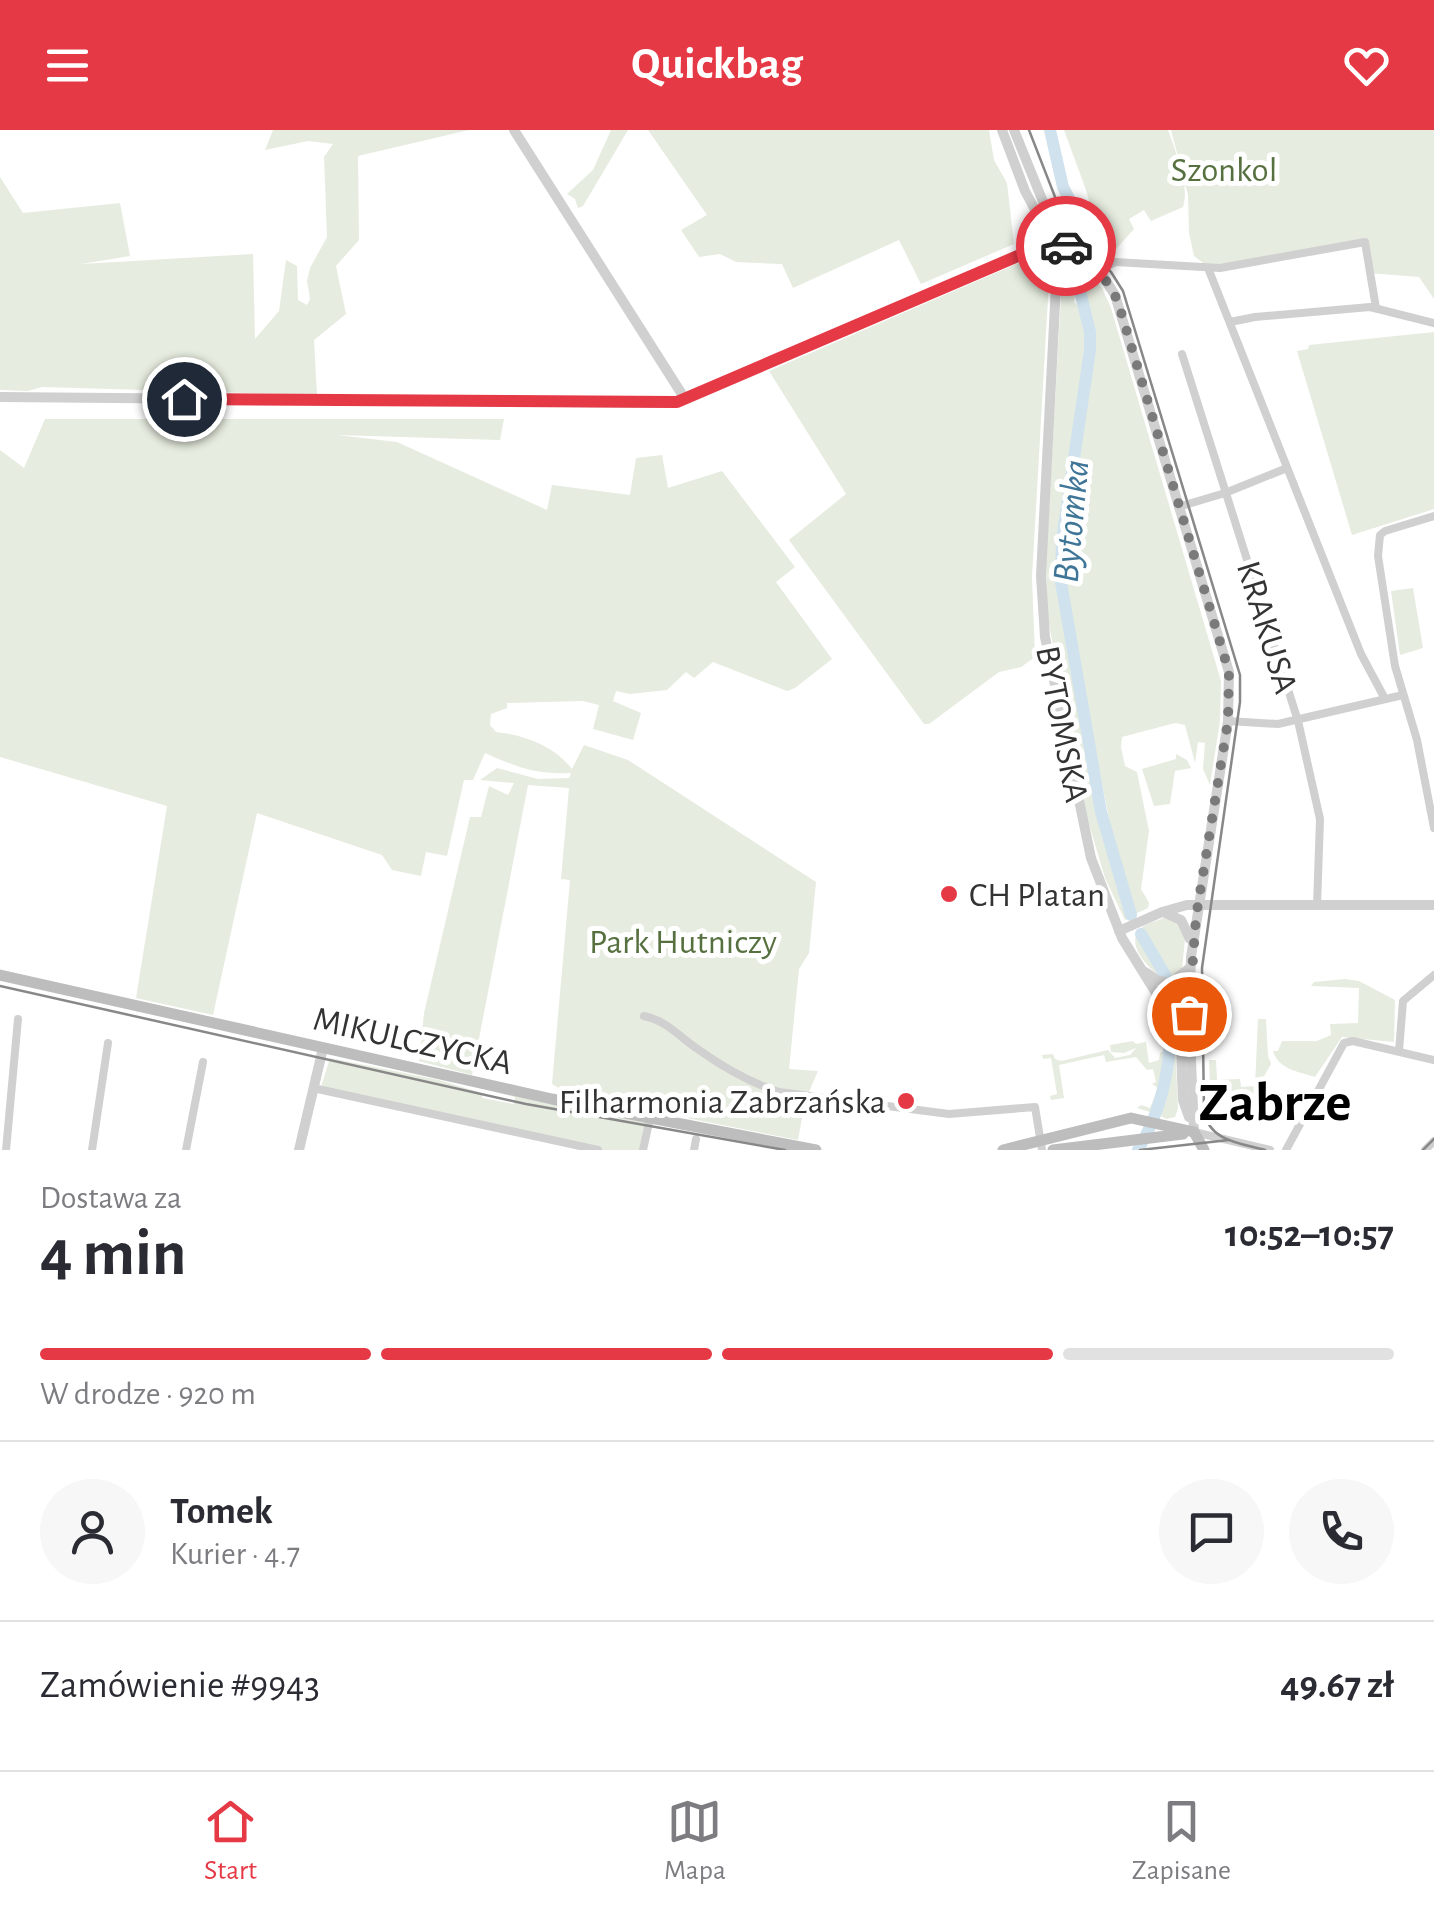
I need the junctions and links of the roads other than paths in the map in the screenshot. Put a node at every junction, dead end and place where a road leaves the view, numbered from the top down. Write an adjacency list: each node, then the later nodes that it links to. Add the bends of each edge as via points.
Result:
1 (514, 130): 17 (street)
2 (1002, 130): 5 (street, BYTOMSKA)
3 (1014, 130): 4 (street)
4 (1056, 228): 5 (street, BYTOMSKA); 7 (street)
5 (1052, 242): 6 (street); 7 (street); 8 (street, BYTOMSKA)
6 (1034, 249): 8 (street); 17 (street)
7 (1079, 253): 10 (street); 11 (street, via 1063,259)
8 (1056, 259): 11 (street, BYTOMSKA)
9 (1208, 268): 10 (street, via 1115,262); 12 (street, via 1365,242); 13 (street)
10 (1096, 270): 20 (street, via 1118,302)
11 (1057, 272): 33 (street, BYTOMSKA, via 1042,616 1086,839)
12 (1376, 308): 13 (street); 14 (street)
13 (1230, 322): 18 (street)
14 (1434, 323)
15 (1182, 354): 19 (street, KRAKUSA)
16 (0, 397): 17 (street, via 667,404)
17 (685, 399)
18 (1287, 468): 19 (street); 23 (street)
19 (1225, 493): 20 (street); 24 (street, KRAKUSA)
20 (1178, 507): 25 (street, via 1229,672)
21 (1434, 516): 22 (street, via 1384,531 1379,540)
22 (1404, 695): 23 (street); 26 (street)
23 (1384, 697): 24 (street)
24 (1298, 720): 25 (street); 31 (street, KRAKUSA, via 1320,819)
25 (1228, 721): 27 (street)
26 (1434, 828)
27 (1202, 876): 28 (street); 30 (street)
28 (1198, 904): 30 (street); 32 (street); 34 (street)
29 (1434, 904): 31 (street)
30 (1222, 905): 31 (street); 34 (street, via 1200,916)
31 (1316, 906)
32 (1162, 912): 33 (street); 34 (street, via 1182,920)
33 (1119, 930): 36 (street, BYTOMSKA)
34 (1192, 946): 35 (street)
35 (1190, 967): 36 (street, via 1170,982); 48 (street)
36 (1140, 968): 48 (street, BYTOMSKA, via 1177,1030 1183,1100)
37 (1434, 975): 43 (street, via 1402,1001)
38 (0, 976): 42 (main road, MIKULCZYCKA)
39 (644, 1016): 51 (street, via 779,1092 949,1114 1035,1107)
40 (18, 1019): 52 (street)
41 (108, 1043): 53 (street)
42 (323, 1048): 46 (street); 47 (main road, MIKULCZYCKA)
43 (1399, 1051): 44 (street); 64 (street, via 1353,1041 1340,1046)
44 (1429, 1059)
45 (203, 1062): 54 (street)
46 (313, 1088): 55 (street); 56 (street)
47 (650, 1118): 57 (street); 59 (main road, MIKULCZYCKA)
48 (1194, 1132): 51 (main road, via 1131,1118); 61 (main road); 62 (main road); 63 (street)
49 (696, 1139): 58 (street)
50 (1434, 1141): 65 (street)
51 (1041, 1145): 60 (main road)
52 (6, 1150)
53 (92, 1150)
54 (186, 1150)
55 (299, 1150)
56 (598, 1150)
57 (643, 1150)
58 (694, 1150)
59 (816, 1150)
60 (1003, 1150)
61 (1053, 1150)
62 (1204, 1150)
63 (1270, 1150)
64 (1286, 1150)
65 (1425, 1150)

